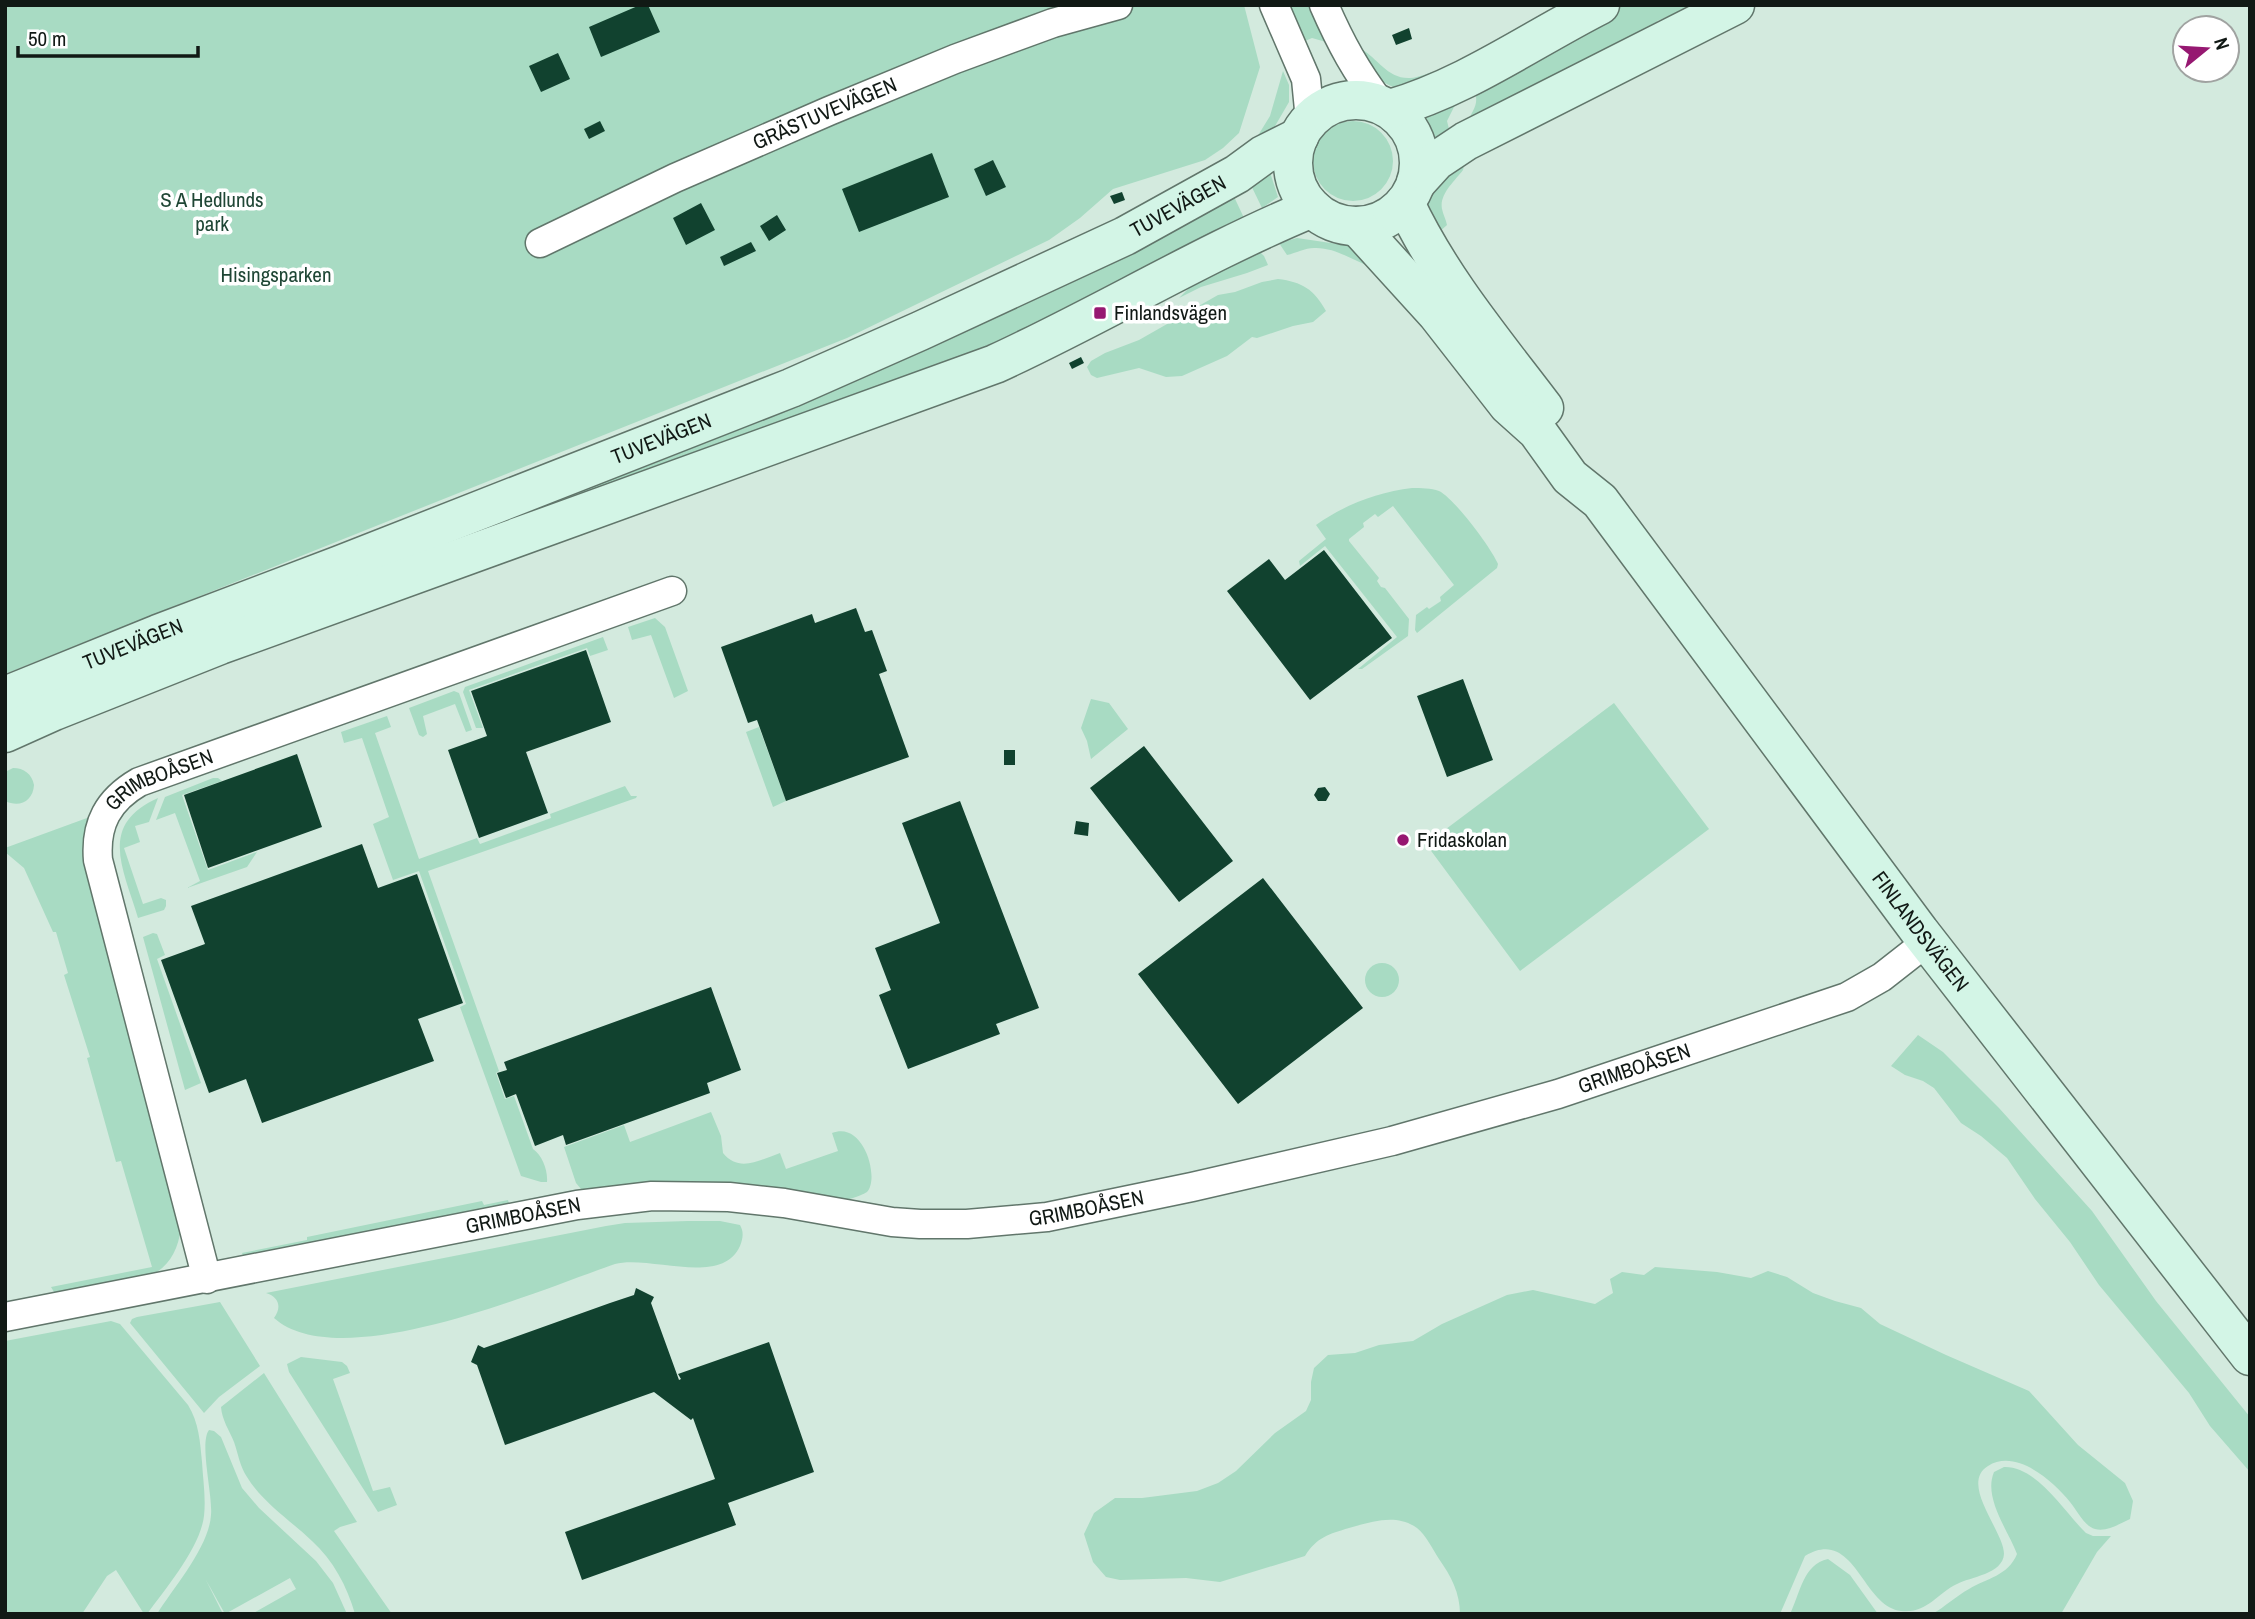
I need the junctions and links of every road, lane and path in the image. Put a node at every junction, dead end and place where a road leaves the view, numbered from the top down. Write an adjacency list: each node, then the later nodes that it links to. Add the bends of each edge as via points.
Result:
1 (1118, 5): 11 (street, GRÄSTUVEVÄGEN, via 955,59 674,178)
2 (1273, 5): 7 (street, via 1306,79)
3 (1324, 5): 6 (street, via 1356,72)
4 (1600, 5): 6 (main road, TUVEVÄGEN, via 1464,80 1415,102)
5 (1735, 5): 8 (main road, via 1466,141 1436,161)
6 (1385, 107): 7 (main road, TUVEVÄGEN, via 1356,99 1343,101 1330,105); 8 (main road, via 1407,126 1417,147 1419,171)
7 (1304, 128): 9 (main road, via 1294,155 1294,174); 14 (main road, TUVEVÄGEN, via 1237,174 1125,236 791,388)
8 (1410, 193): 10 (main road, via 1394,214); 12 (main road, FINLANDSVÄGEN, via 1428,250 1586,463)
9 (1312, 208): 10 (main road, via 1337,223); 15 (main road, TUVEVÄGEN, via 995,365 220,645)
10 (1357, 226): 12 (main road, FINLANDSVÄGEN, via 1437,314 1508,405 1537,431 1570,477)
11 (540, 243)
12 (1600, 501): 16 (main road, FINLANDSVÄGEN)
13 (672, 591): 17 (street, GRIMBOÅSEN, via 139,782 111,804 99,828 98,860)
14 (5, 696)
15 (5, 733)
16 (1928, 941): 17 (street, GRIMBOÅSEN, via 1847,997 1558,1094 1380,1144 1105,1206 1011,1221 920,1224 729,1196 652,1196 564,1208); 19 (main road, FINLANDSVÄGEN)
17 (207, 1279): 18 (street, GRIMBOÅSEN)
18 (5, 1317)
19 (2250, 1356)

